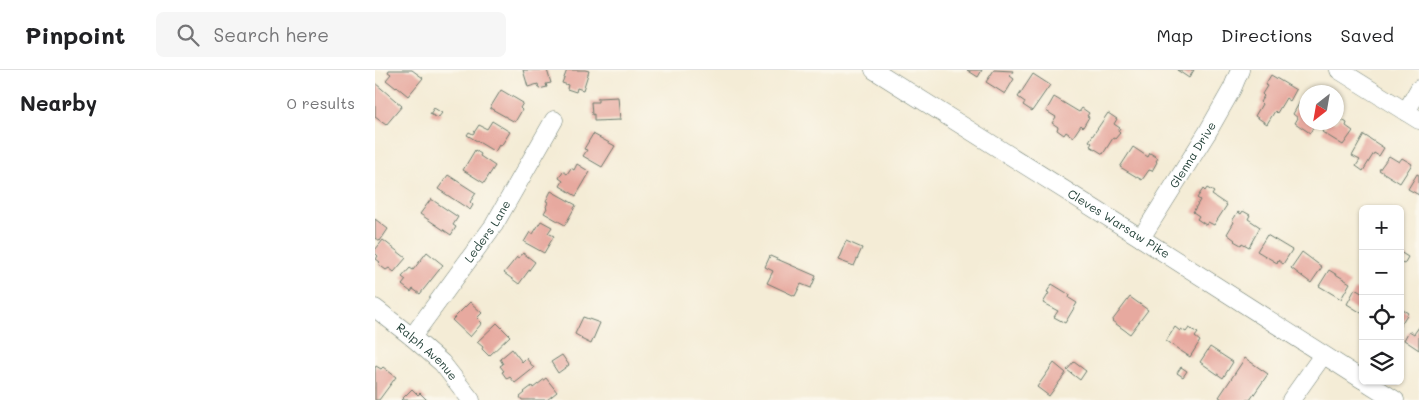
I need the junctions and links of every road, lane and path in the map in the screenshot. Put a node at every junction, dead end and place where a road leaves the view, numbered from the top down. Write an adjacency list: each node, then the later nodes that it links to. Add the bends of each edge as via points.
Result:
1 (874, 70): 7 (street, Cleves Warsaw Pike)
2 (1240, 70): 7 (street, Glenna Drive, via 1207,133)
3 (1339, 70): 5 (street)
4 (1419, 90): 5 (street)
5 (1412, 116)
6 (554, 120): 9 (street, Leders Lane, via 493,225)
7 (1141, 238): 10 (street, Cleves Warsaw Pike)
8 (375, 308): 9 (street, Ralph Avenue)
9 (412, 337): 13 (street, Ralph Avenue, via 442,363)
10 (1323, 355): 11 (street, Cleves Warsaw Pike); 14 (street)
11 (1359, 378)
12 (1371, 385): 15 (street, Cleves Warsaw Pike)
13 (471, 400)
14 (1291, 400)
15 (1395, 400)

